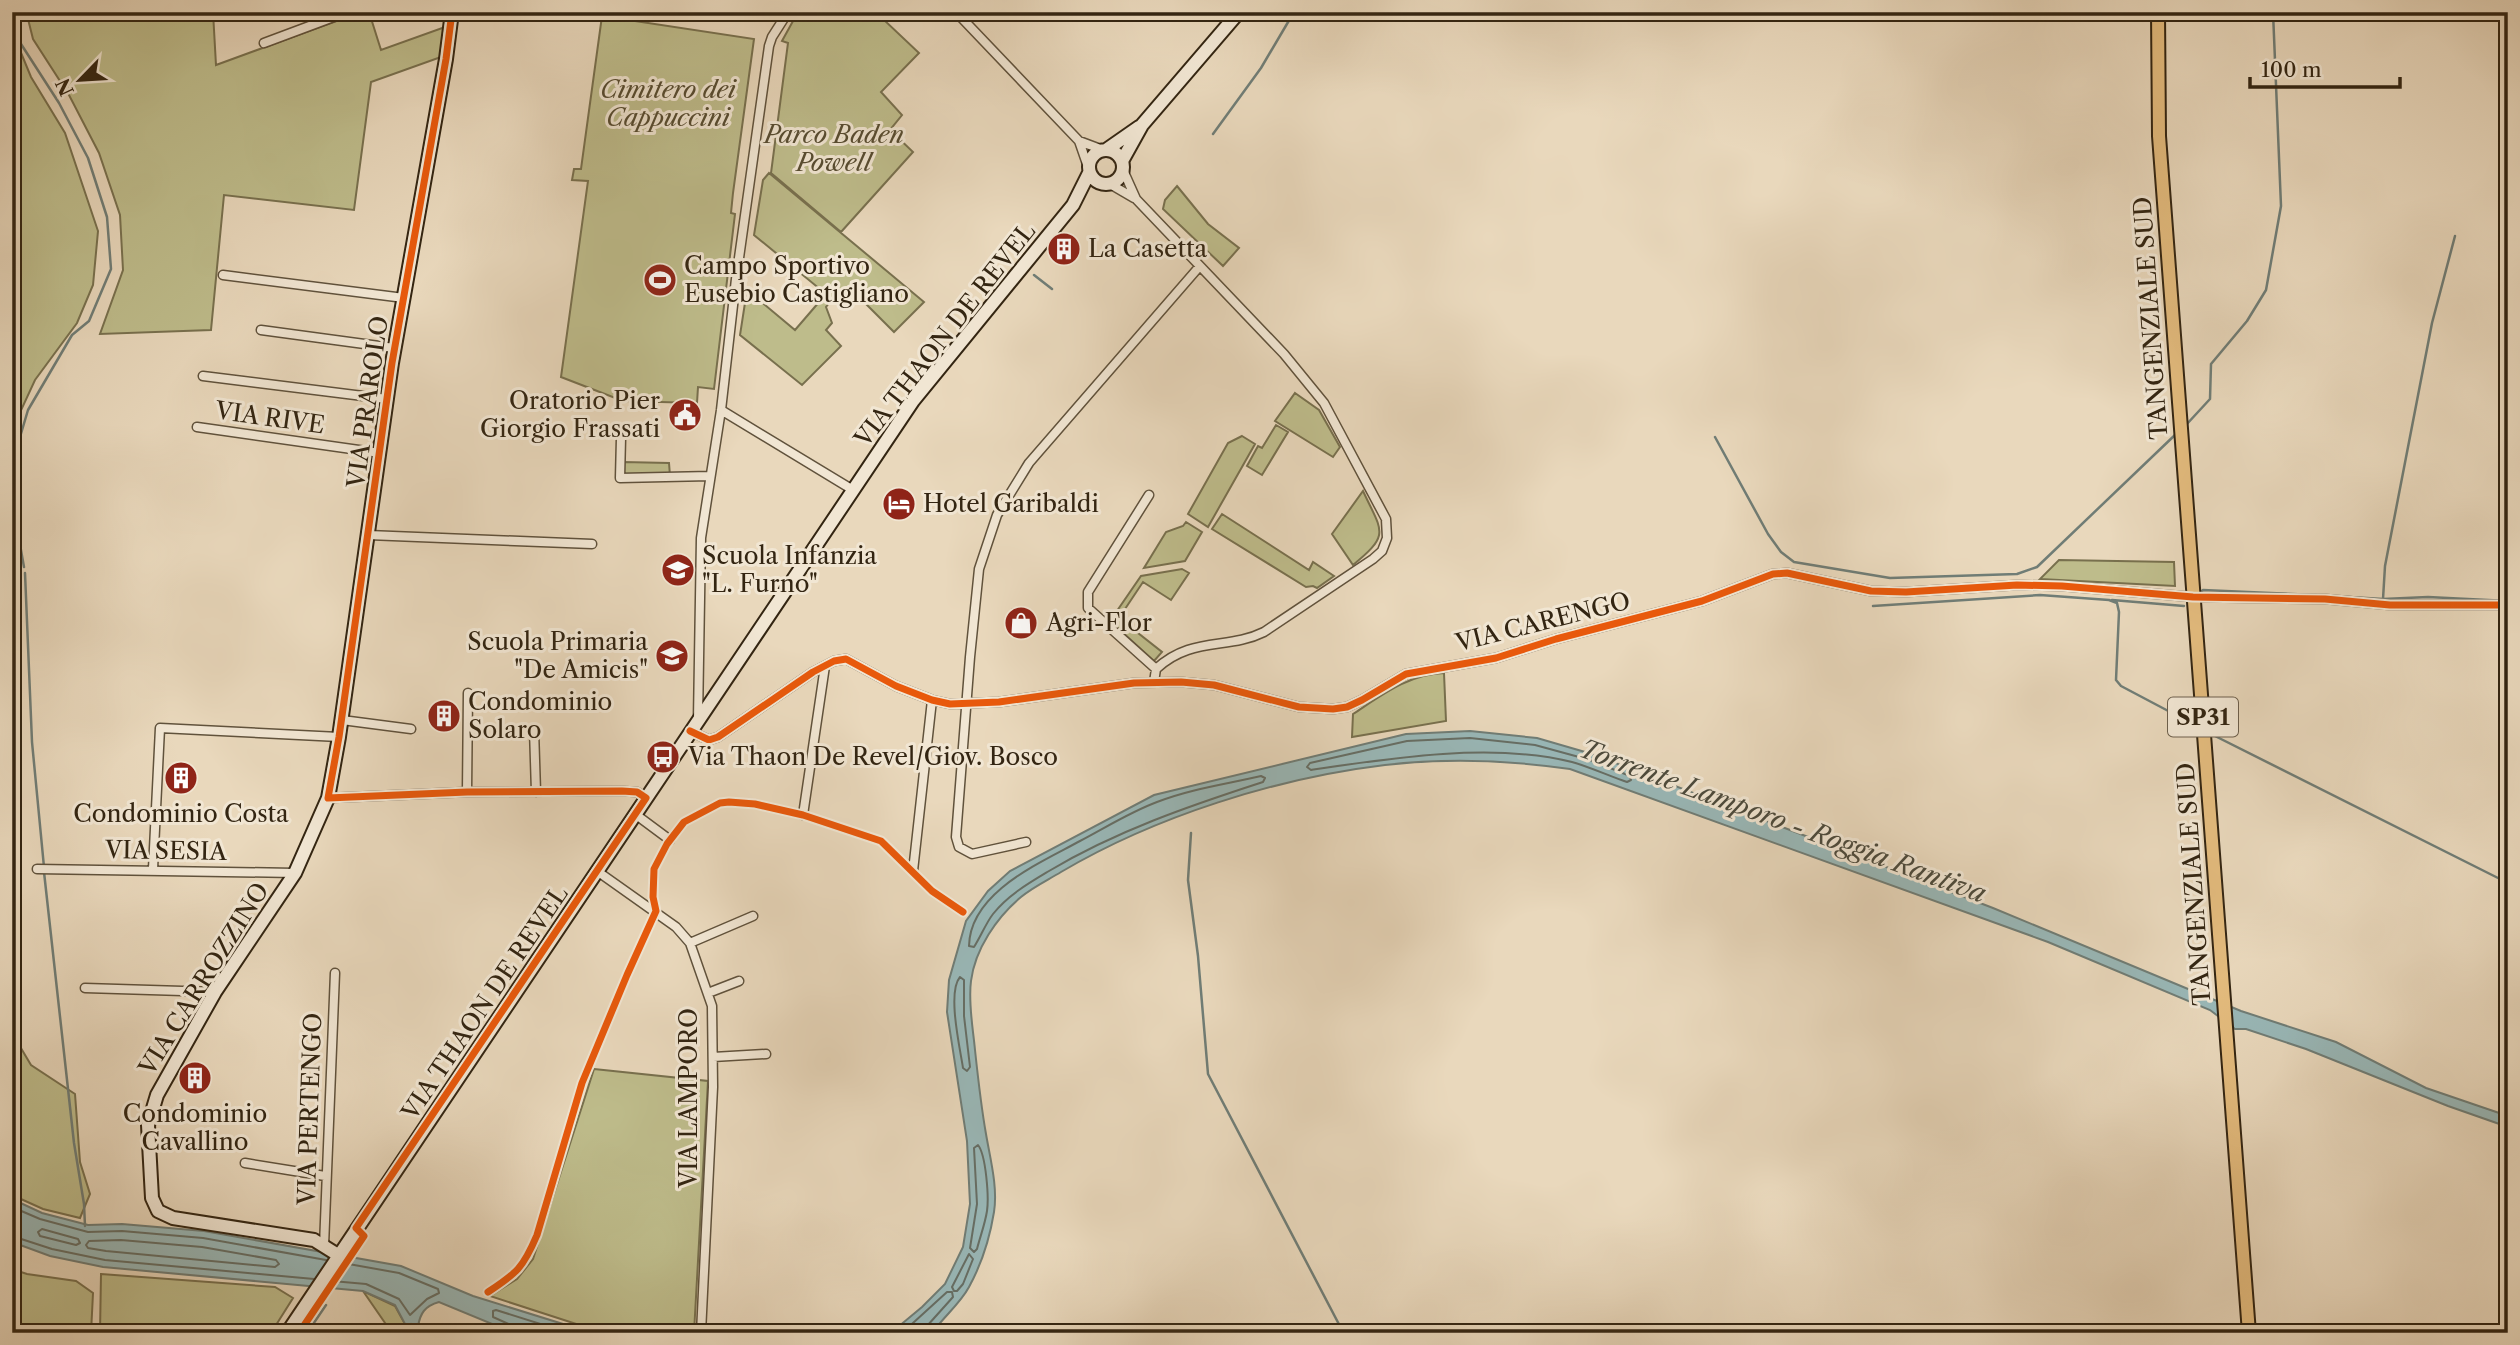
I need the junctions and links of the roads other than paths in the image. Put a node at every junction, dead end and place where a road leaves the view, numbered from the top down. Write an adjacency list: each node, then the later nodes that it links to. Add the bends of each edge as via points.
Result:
1 (348, 12): 7 (street)
2 (452, 12): 18 (main road, VIA PRAROLO)
3 (788, 12): 23 (street, via 769,46)
4 (956, 12): 9 (street)
5 (1239, 12): 8 (main road)
6 (2158, 12): 32 (main road, TANGENZIALE SUD / SP31, via 2159,136)
7 (264, 43)
8 (1142, 125): 10 (main road); 11 (main road)
9 (1079, 141): 10 (street); 12 (street)
10 (1105, 150): 11 (main road, via 1117,154); 12 (main road, via 1094,154)
11 (1122, 166): 13 (main road, via 1117,180); 14 (street)
12 (1089, 170): 13 (main road, via 1094,180); 15 (main road, VIA THAON DE REVEL)
13 (1107, 184): 14 (street); 15 (main road, VIA THAON DE REVEL)
14 (1136, 199): 16 (street)
15 (1073, 205): 28 (main road, VIA THAON DE REVEL, via 914,401)
16 (1199, 267): 35 (street, via 1284,354 1324,403 1381,508 1388,530 1382,551 1373,559 1264,632 1176,654); 39 (street, via 1029,463 997,515 979,569)
17 (223, 275): 18 (street)
18 (404, 298): 20 (main road, VIA PRAROLO)
19 (261, 330): 20 (street)
20 (394, 348): 22 (main road, VIA PRAROLO)
21 (203, 376): 22 (street)
22 (387, 399): 26 (main road, VIA PRAROLO)
23 (721, 410): 27 (street); 28 (street)
24 (197, 427): 26 (street, VIA RIVE)
25 (621, 438): 27 (street, via 620,478)
26 (380, 453): 30 (main road, VIA PRAROLO)
27 (710, 476): 40 (street, via 701,538)
28 (853, 490): 40 (main road, VIA THAON DE REVEL)
29 (1149, 495): 35 (street, via 1088,592 1088,608)
30 (368, 535): 31 (street); 41 (main road, VIA PRAROLO)
31 (592, 544)
32 (2193, 597): 33 (street, VIA CARENGO); 36 (street, VIA CARENGO, via 2039,585 1871,591 1804,575 1773,574 1690,605 1496,658 1406,674 1347,707 1299,707 1214,685); 74 (main road, TANGENZIALE SUD / SP31)
33 (2508, 605)
34 (825, 666): 38 (street, VIA CARENGO, via 846,659); 44 (street, via 718,737 709,740); 51 (street)
35 (1156, 669): 36 (street)
36 (1154, 682): 39 (street, VIA CARENGO)
37 (468, 693): 46 (street)
38 (932, 700): 39 (street, VIA CARENGO); 57 (street)
39 (967, 704): 53 (street, via 956,837 959,847 972,854)
40 (698, 719): 44 (main road, VIA THAON DE REVEL)
41 (342, 720): 42 (street); 45 (main road, VIA PRAROLO)
42 (411, 729)
43 (534, 729): 47 (street)
44 (690, 731): 48 (main road, VIA THAON DE REVEL)
45 (339, 737): 49 (main road, VIA PRAROLO); 55 (street, via 160,728)
46 (467, 792): 47 (street); 49 (street)
47 (536, 792): 48 (street, via 622,791)
48 (646, 798): 50 (main road, VIA THAON DE REVEL)
49 (328, 799): 58 (main road, VIA CARROZZINO)
50 (635, 814): 52 (street); 56 (main road, VIA THAON DE REVEL)
51 (803, 815)
52 (670, 840)
53 (1026, 842)
54 (37, 869): 55 (street, VIA SESIA)
55 (153, 869): 58 (street, VIA SESIA)
56 (597, 871): 60 (street, VIA LAMPORO, via 660,914); 71 (main road, VIA THAON DE REVEL)
57 (913, 871)
58 (295, 873): 64 (main road, VIA CARROZZINO)
59 (753, 916): 60 (street)
60 (690, 943): 65 (street, VIA LAMPORO)
61 (335, 973): 69 (street, VIA PERTENGO)
62 (739, 981): 65 (street)
63 (85, 988): 64 (street)
64 (215, 992): 70 (main road, VIA CARROZZINO, via 157,1095 148,1125 152,1198 158,1211 173,1218 314,1240)
65 (708, 993): 67 (street, VIA LAMPORO)
66 (766, 1054): 67 (street)
67 (713, 1057): 73 (street, VIA LAMPORO)
68 (246, 1163): 69 (street)
69 (325, 1176): 70 (street, VIA PERTENGO)
70 (324, 1246): 71 (main road, VIA CARROZZINO)
71 (337, 1257): 72 (main road, VIA THAON DE REVEL)
72 (287, 1333)
73 (701, 1333)
74 (2249, 1333)

